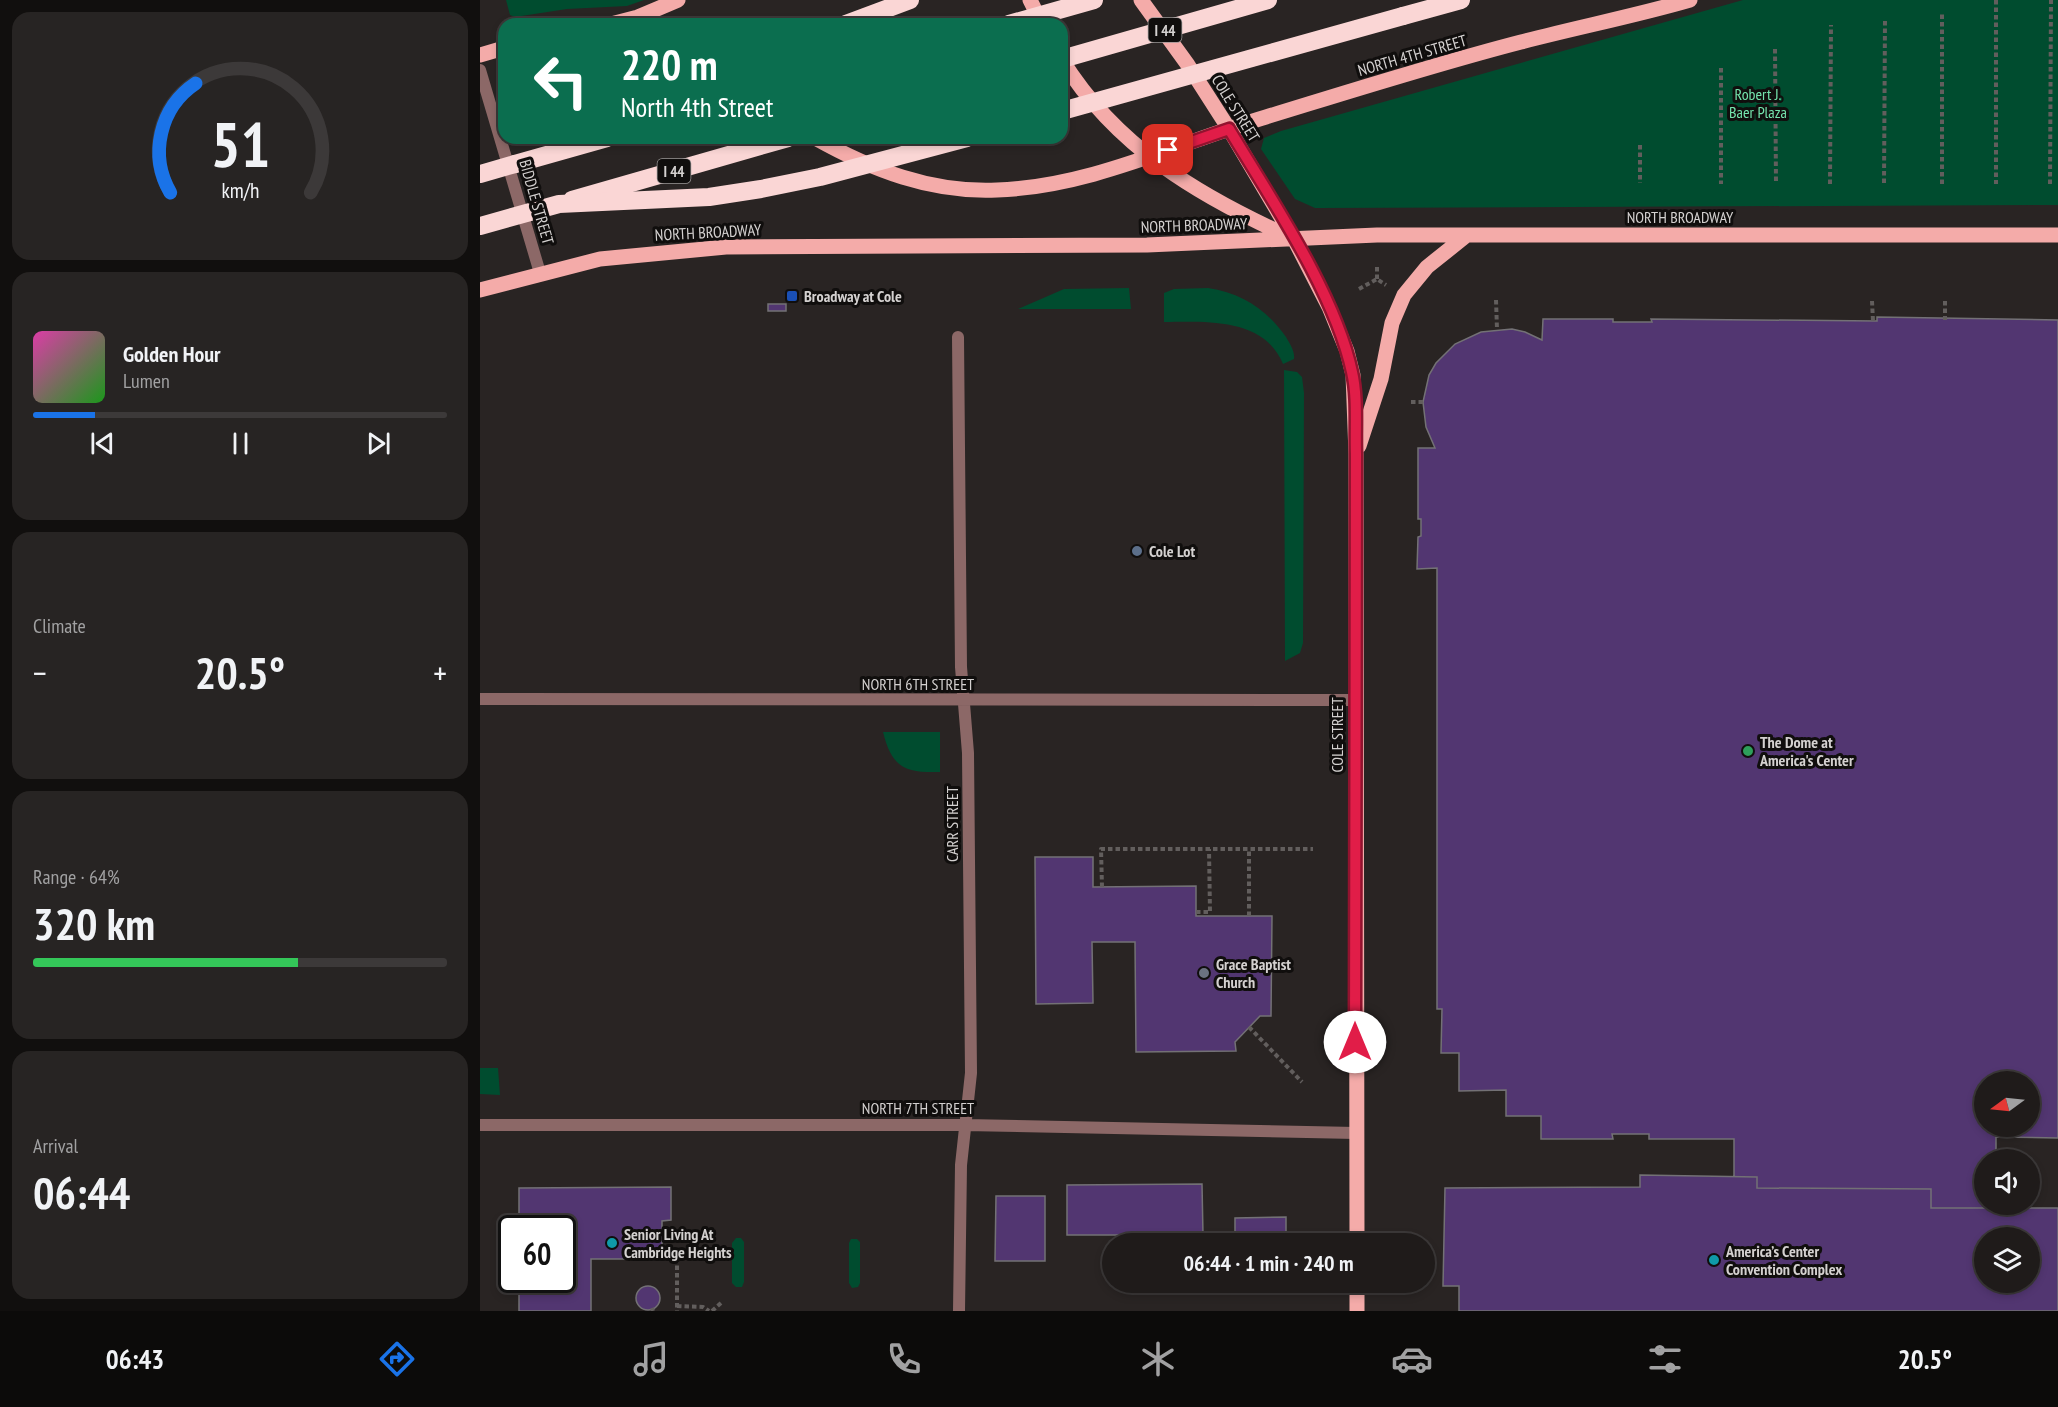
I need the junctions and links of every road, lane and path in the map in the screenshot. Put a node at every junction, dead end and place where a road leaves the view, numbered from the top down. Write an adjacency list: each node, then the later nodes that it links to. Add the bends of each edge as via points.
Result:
1 (678, 0): 12 (main road)
2 (910, 0): 13 (highway)
3 (1094, 0): 14 (highway, bridge)
4 (1141, 0): 26 (main road, COLE STREET)
5 (1268, 0): 21 (highway, I 44, bridge)
6 (1461, 0): 25 (highway, bridge)
7 (1690, 0): 26 (main road, NORTH 4TH STREET, via 1522,42)
8 (1996, 0): 44 (path)
9 (2051, 0): 45 (path)
10 (1031, 1): 15 (main road)
11 (1942, 14): 43 (path)
12 (634, 18)
13 (862, 18)
14 (1030, 18)
15 (1039, 18)
16 (1885, 19): 40 (path)
17 (1831, 26): 42 (path)
18 (1775, 49): 39 (path)
19 (498, 50): 20 (main road)
20 (480, 55)
21 (1068, 57)
22 (1068, 68): 35 (main road, via 1095,107)
23 (1721, 68): 41 (path)
24 (480, 70): 27 (street, BIDDLE STREET)
25 (1068, 109)
26 (1229, 129): 35 (main road, NORTH 4TH STREET); 50 (main road, COLE STREET)
27 (498, 131)
28 (502, 144): 52 (street, BIDDLE STREET)
29 (557, 144): 36 (highway)
30 (586, 144): 36 (highway)
31 (767, 144): 46 (highway, I 44, bridge)
32 (827, 144): 35 (main road, via 895,177 962,189 998,190 1062,181)
33 (944, 144): 46 (highway, bridge, via 761,189 709,197)
34 (1640, 145): 38 (path)
35 (1148, 157): 50 (main road, via 1207,196)
36 (515, 164): 37 (highway, bridge)
37 (480, 174)
38 (1640, 183)
39 (1776, 183)
40 (1884, 183)
41 (1721, 184)
42 (1830, 184)
43 (1942, 184)
44 (1996, 184)
45 (2050, 184)
46 (559, 204): 47 (highway, I 44, bridge)
47 (480, 226)
48 (1467, 235): 49 (main road, NORTH BROADWAY); 50 (main road, NORTH BROADWAY); 66 (main road, via 1427,267 1404,296 1392,323 1381,379)
49 (2058, 235)
50 (1294, 239): 52 (main road, NORTH BROADWAY, via 1148,245 726,247 600,259); 66 (main road, COLE STREET, via 1347,351 1353,375)
51 (1377, 267): 53 (path)
52 (540, 273): 56 (main road, NORTH BROADWAY)
53 (1377, 279): 54 (path); 55 (path)
54 (1389, 287)
55 (1359, 288)
56 (480, 290)
57 (1496, 300): 62 (path)
58 (1872, 301): 61 (path)
59 (1945, 301): 60 (path)
60 (1945, 320)
61 (1873, 321)
62 (1497, 329)
63 (958, 337): 68 (street, CARR STREET)
64 (1411, 402): 65 (path)
65 (1423, 402)
66 (1356, 454): 69 (main road, COLE STREET)
67 (480, 699): 68 (street, NORTH 6TH STREET)
68 (963, 700): 69 (street, NORTH 6TH STREET); 79 (street, CARR STREET, via 968,753 970,1061)
69 (1355, 700): 80 (main road, COLE STREET)
70 (1209, 849): 71 (path); 73 (path, via 1101,849); 74 (path, via 1210,912)
71 (1249, 849): 72 (path); 75 (path)
72 (1313, 849)
73 (1102, 887)
74 (1196, 912)
75 (1249, 916)
76 (1249, 1027): 77 (path)
77 (1302, 1082)
78 (480, 1125): 79 (street, NORTH 7TH STREET)
79 (964, 1125): 80 (street, NORTH 7TH STREET); 87 (street, CARR STREET)
80 (1356, 1133): 81 (main road, COLE STREET)
81 (1357, 1233)
82 (662, 1258): 85 (path, via 678,1258)
83 (1357, 1293): 88 (main road)
84 (721, 1303): 86 (path)
85 (677, 1309): 86 (path, via 703,1307)
86 (710, 1311)
87 (959, 1311)
88 (1357, 1311)

